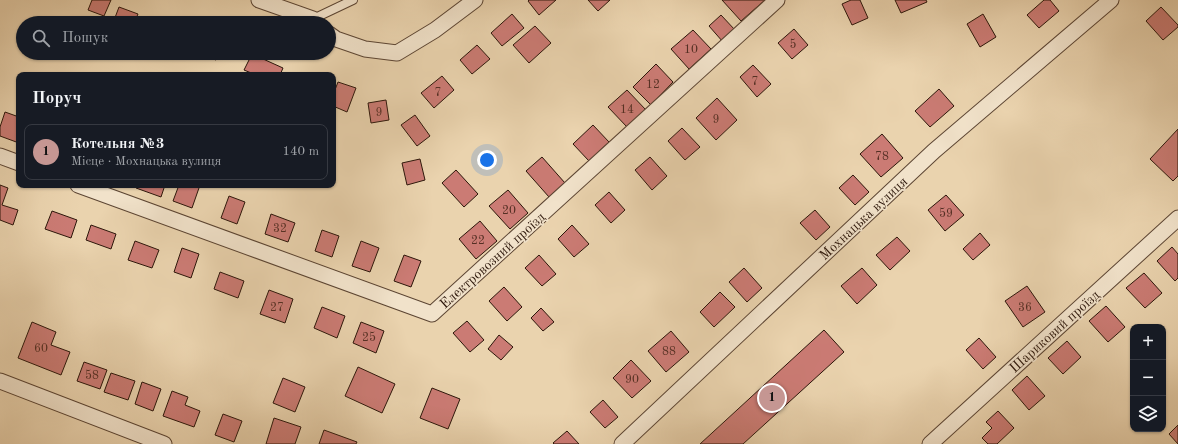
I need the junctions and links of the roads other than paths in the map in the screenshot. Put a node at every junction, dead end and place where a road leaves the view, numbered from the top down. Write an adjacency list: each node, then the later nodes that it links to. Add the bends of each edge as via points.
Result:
1 (258, 0): 6 (street)
2 (353, 0): 7 (lane)
3 (475, 0): 8 (street, via 397,53 365,49)
4 (777, 0): 11 (street, Електровозний проїзд, via 432,314)
5 (1111, 0): 15 (street, Мохнацька вулиця, via 934,151)
6 (301, 16)
7 (324, 16)
8 (336, 39)
9 (0, 156): 10 (street)
10 (16, 162)
11 (86, 188)
12 (1178, 218): 16 (street, Шариковий проїзд)
13 (0, 381): 14 (street)
14 (164, 444)
15 (622, 444)
16 (930, 444)

